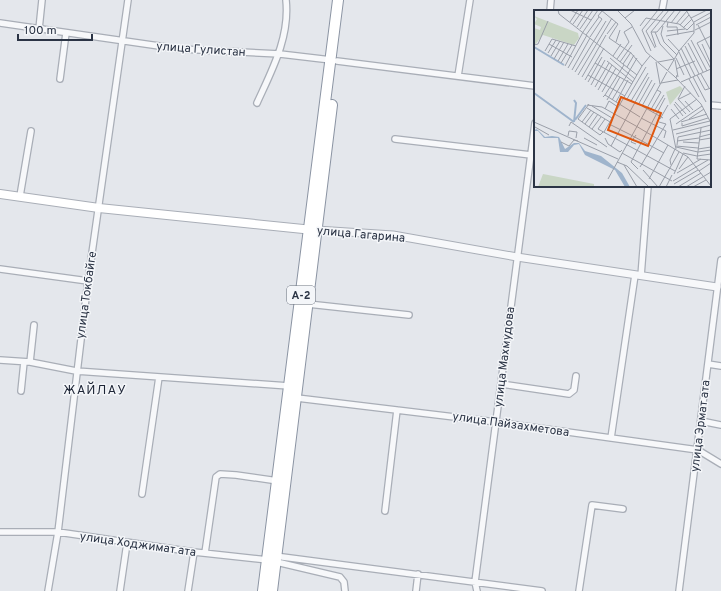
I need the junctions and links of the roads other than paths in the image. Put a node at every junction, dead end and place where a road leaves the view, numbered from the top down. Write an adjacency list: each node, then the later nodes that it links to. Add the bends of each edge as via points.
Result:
1 (42, 0): 12 (street)
2 (128, 0): 14 (street, улица Токбайге)
3 (286, 0): 15 (street, via 287,15)
4 (338, 0): 16 (highway, A-2)
5 (344, 0): 16 (highway, A-2)
6 (470, 0): 17 (street)
7 (551, 0): 9 (street)
8 (664, 0): 10 (street)
9 (550, 10)
10 (662, 10)
11 (0, 23): 12 (street, улица Гулистан)
12 (39, 29): 13 (street, улица Гулистан)
13 (66, 33): 14 (street, улица Гулистан); 18 (street)
14 (122, 42): 15 (street, улица Гулистан, via 180,49); 30 (street, улица Токбайге)
15 (280, 54): 16 (street, улица Гулистан); 20 (street)
16 (334, 61): 17 (street, улица Гулистан); 31 (highway, A-2)
17 (458, 76): 19 (street, улица Гулистан)
18 (60, 79)
19 (534, 86)
20 (257, 103)
21 (711, 105): 22 (street)
22 (721, 106)
23 (31, 131): 29 (street)
24 (534, 131): 26 (street, улица Махмудова)
25 (395, 139): 26 (street)
26 (531, 155): 32 (street, улица Махмудова)
27 (648, 187): 35 (street)
28 (0, 194): 29 (main road, улица Гагарина)
29 (20, 196): 30 (main road, улица Гагарина)
30 (99, 208): 31 (main road, улица Гагарина); 36 (street, улица Токбайге)
31 (313, 230): 32 (street, улица Гагарина, via 393,235); 38 (highway, A-2); 50 (highway, A-2)
32 (517, 257): 35 (street, улица Гагарина); 49 (street, улица Махмудова)
33 (721, 260): 37 (street, улица Эрмат ата)
34 (0, 269): 36 (street)
35 (638, 275): 37 (street, улица Гагарина); 57 (street)
36 (88, 281): 46 (street, улица Токбайге)
37 (719, 287): 44 (street, улица Эрмат ата)
38 (308, 304): 39 (street); 52 (highway, A-2)
39 (409, 315)
40 (34, 324): 43 (street)
41 (0, 360): 42 (street)
42 (24, 362): 43 (street); 51 (street)
43 (30, 362): 46 (street)
44 (708, 364): 45 (street); 54 (street, улица Эрмат ата)
45 (721, 366)
46 (76, 371): 48 (street); 65 (street, улица Токбайге)
47 (576, 376): 49 (street, via 574,390 569,394)
48 (159, 377): 50 (street); 61 (street)
49 (501, 384): 55 (street, улица Махмудова)
50 (289, 386): 60 (highway, A-2)
51 (21, 391)
52 (296, 398): 53 (street, улица Пайзахметова); 69 (highway, A-2)
53 (397, 410): 55 (street, улица Пайзахметова); 63 (street)
54 (701, 420): 56 (street); 58 (street, улица Эрмат ата)
55 (496, 422): 57 (street, улица Пайзахметова); 71 (street, улица Махмудова)
56 (721, 425)
57 (610, 438): 58 (street, улица Пайзахметова)
58 (698, 450): 59 (street, улица Пайзахметова); 82 (street, улица Эрмат ата)
59 (721, 464)
60 (278, 481): 68 (street, via 236,474 220,474 216,477); 69 (highway, A-2)
61 (142, 494)
62 (623, 509): 81 (street, via 592,505)
63 (385, 511)
64 (0, 532): 65 (street, улица Ходжимат ата)
65 (58, 532): 66 (street, улица Ходжимат ата); 72 (street, улица Токбайге)
66 (127, 543): 67 (street, улица Ходжимат ата); 73 (street)
67 (194, 552): 68 (street, улица Ходжимат ата); 74 (street)
68 (205, 553): 69 (street, улица Ходжимат ата)
69 (272, 558): 70 (street, улица Ходжимат ата); 75 (highway, A-2); 76 (highway, A-2); 77 (street, via 340,577 344,582)
70 (418, 574): 71 (street, улица Ходжимат ата); 78 (street)
71 (475, 582): 79 (street, улица Махмудова); 80 (street, улица Ходжимат ата)
72 (48, 591)
73 (120, 591)
74 (188, 591)
75 (263, 591)
76 (272, 591)
77 (345, 591)
78 (416, 591)
79 (477, 591)
80 (542, 591)
81 (579, 591)
82 (679, 591)

